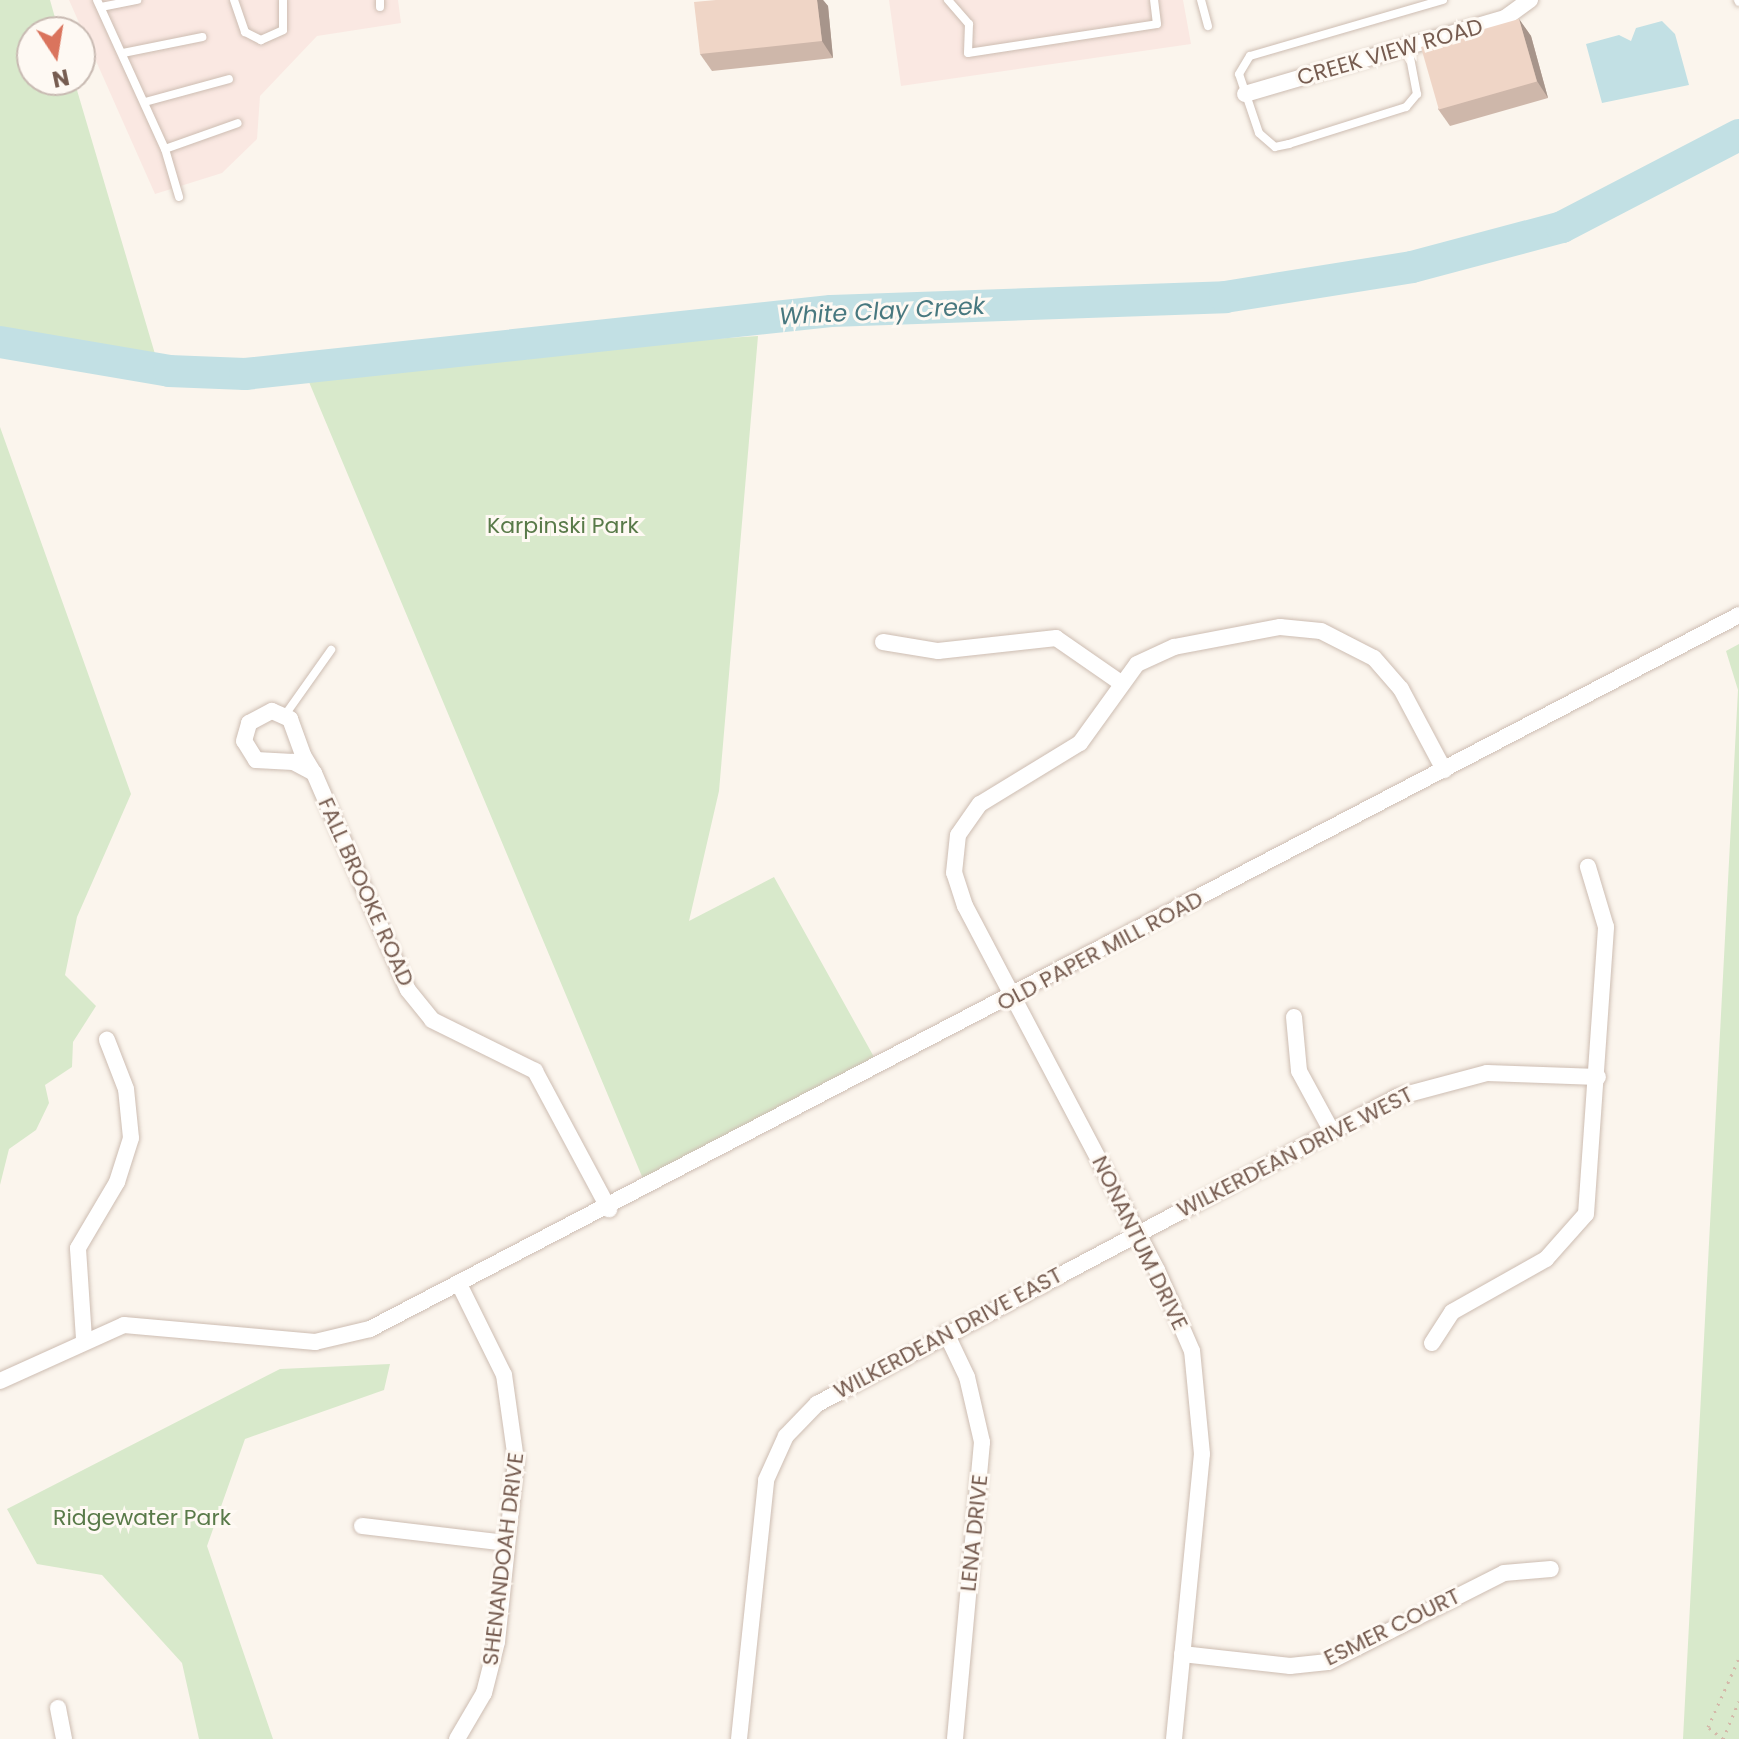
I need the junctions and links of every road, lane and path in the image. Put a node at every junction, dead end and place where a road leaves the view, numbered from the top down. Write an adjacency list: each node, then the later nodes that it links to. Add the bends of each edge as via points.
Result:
1 (137, 0): 9 (lane)
2 (234, 0): 3 (lane, via 245,32 261,40 283,30)
3 (283, 0)
4 (948, 0): 5 (lane, via 969,24 968,53 1157,24)
5 (1154, 0)
6 (1201, 0): 10 (lane)
7 (1443, 0): 15 (lane, via 1250,56 1240,64)
8 (1530, 0): 12 (street, CREEK VIEW ROAD, via 1505,18)
9 (99, 3): 13 (lane)
10 (1208, 26)
11 (202, 37): 13 (lane)
12 (1408, 47): 15 (street, CREEK VIEW ROAD); 15 (lane, via 1417,94 1406,107 1289,144 1266,142)
13 (123, 53): 16 (lane)
14 (229, 79): 16 (lane)
15 (1245, 94)
16 (145, 102): 18 (lane)
17 (238, 123): 18 (lane)
18 (165, 149): 19 (lane)
19 (179, 197)
20 (1739, 615): 25 (street, OLD PAPER MILL ROAD)
21 (883, 642): 23 (street, via 938,651 1056,638)
22 (331, 650): 24 (lane)
23 (1121, 683): 25 (street, via 1137,664 1174,647 1280,627 1321,631 1359,647 1389,674); 28 (street, NONANTUM DRIVE, via 1067,755 968,817 954,873)
24 (285, 715): 26 (street, FALL BROOKE ROAD); 26 (street, FALL BROOKE ROAD, via 254,717 246,748 263,763 293,762)
25 (1444, 770): 28 (street, OLD PAPER MILL ROAD)
26 (314, 773): 33 (street, FALL BROOKE ROAD, via 408,990 432,1020 535,1071)
27 (1588, 867): 31 (street, via 1606,927)
28 (1013, 997): 33 (street, OLD PAPER MILL ROAD); 34 (street, NONANTUM DRIVE)
29 (1294, 1017): 32 (street, via 1299,1071)
30 (107, 1040): 37 (street, via 126,1089 131,1138 117,1182 78,1248)
31 (1598, 1077): 32 (street, WILKERDEAN DRIVE WEST, via 1457,1076); 38 (street, via 1591,1195 1577,1231 1546,1259 1452,1312)
32 (1331, 1130): 34 (street, WILKERDEAN DRIVE WEST)
33 (609, 1209): 35 (street, OLD PAPER MILL ROAD)
34 (1138, 1232): 36 (street, WILKERDEAN DRIVE EAST); 43 (street, NONANTUM DRIVE, via 1183,1324 1202,1401)
35 (460, 1286): 37 (street, OLD PAPER MILL ROAD, via 334,1340 153,1323); 41 (street, SHENANDOAH DRIVE, via 512,1402 516,1460)
36 (946, 1333): 49 (street, WILKERDEAN DRIVE EAST, via 817,1404 774,1458 762,1503); 50 (street, LENA DRIVE, via 971,1390 982,1442)
37 (84, 1339): 39 (street, OLD PAPER MILL ROAD)
38 (1432, 1343)
39 (0, 1381)
40 (362, 1526): 41 (street)
41 (506, 1543): 48 (street, SHENANDOAH DRIVE, via 491,1669)
42 (1551, 1569): 43 (street, ESMER COURT, via 1504,1573 1328,1662 1290,1666)
43 (1182, 1654): 51 (street, NONANTUM DRIVE)
44 (1739, 1658): 45 (path, via 1708,1727 1723,1739)
45 (1739, 1701)
46 (58, 1708): 47 (street)
47 (64, 1739)
48 (457, 1739)
49 (739, 1739)
50 (955, 1739)
51 (1174, 1739)

